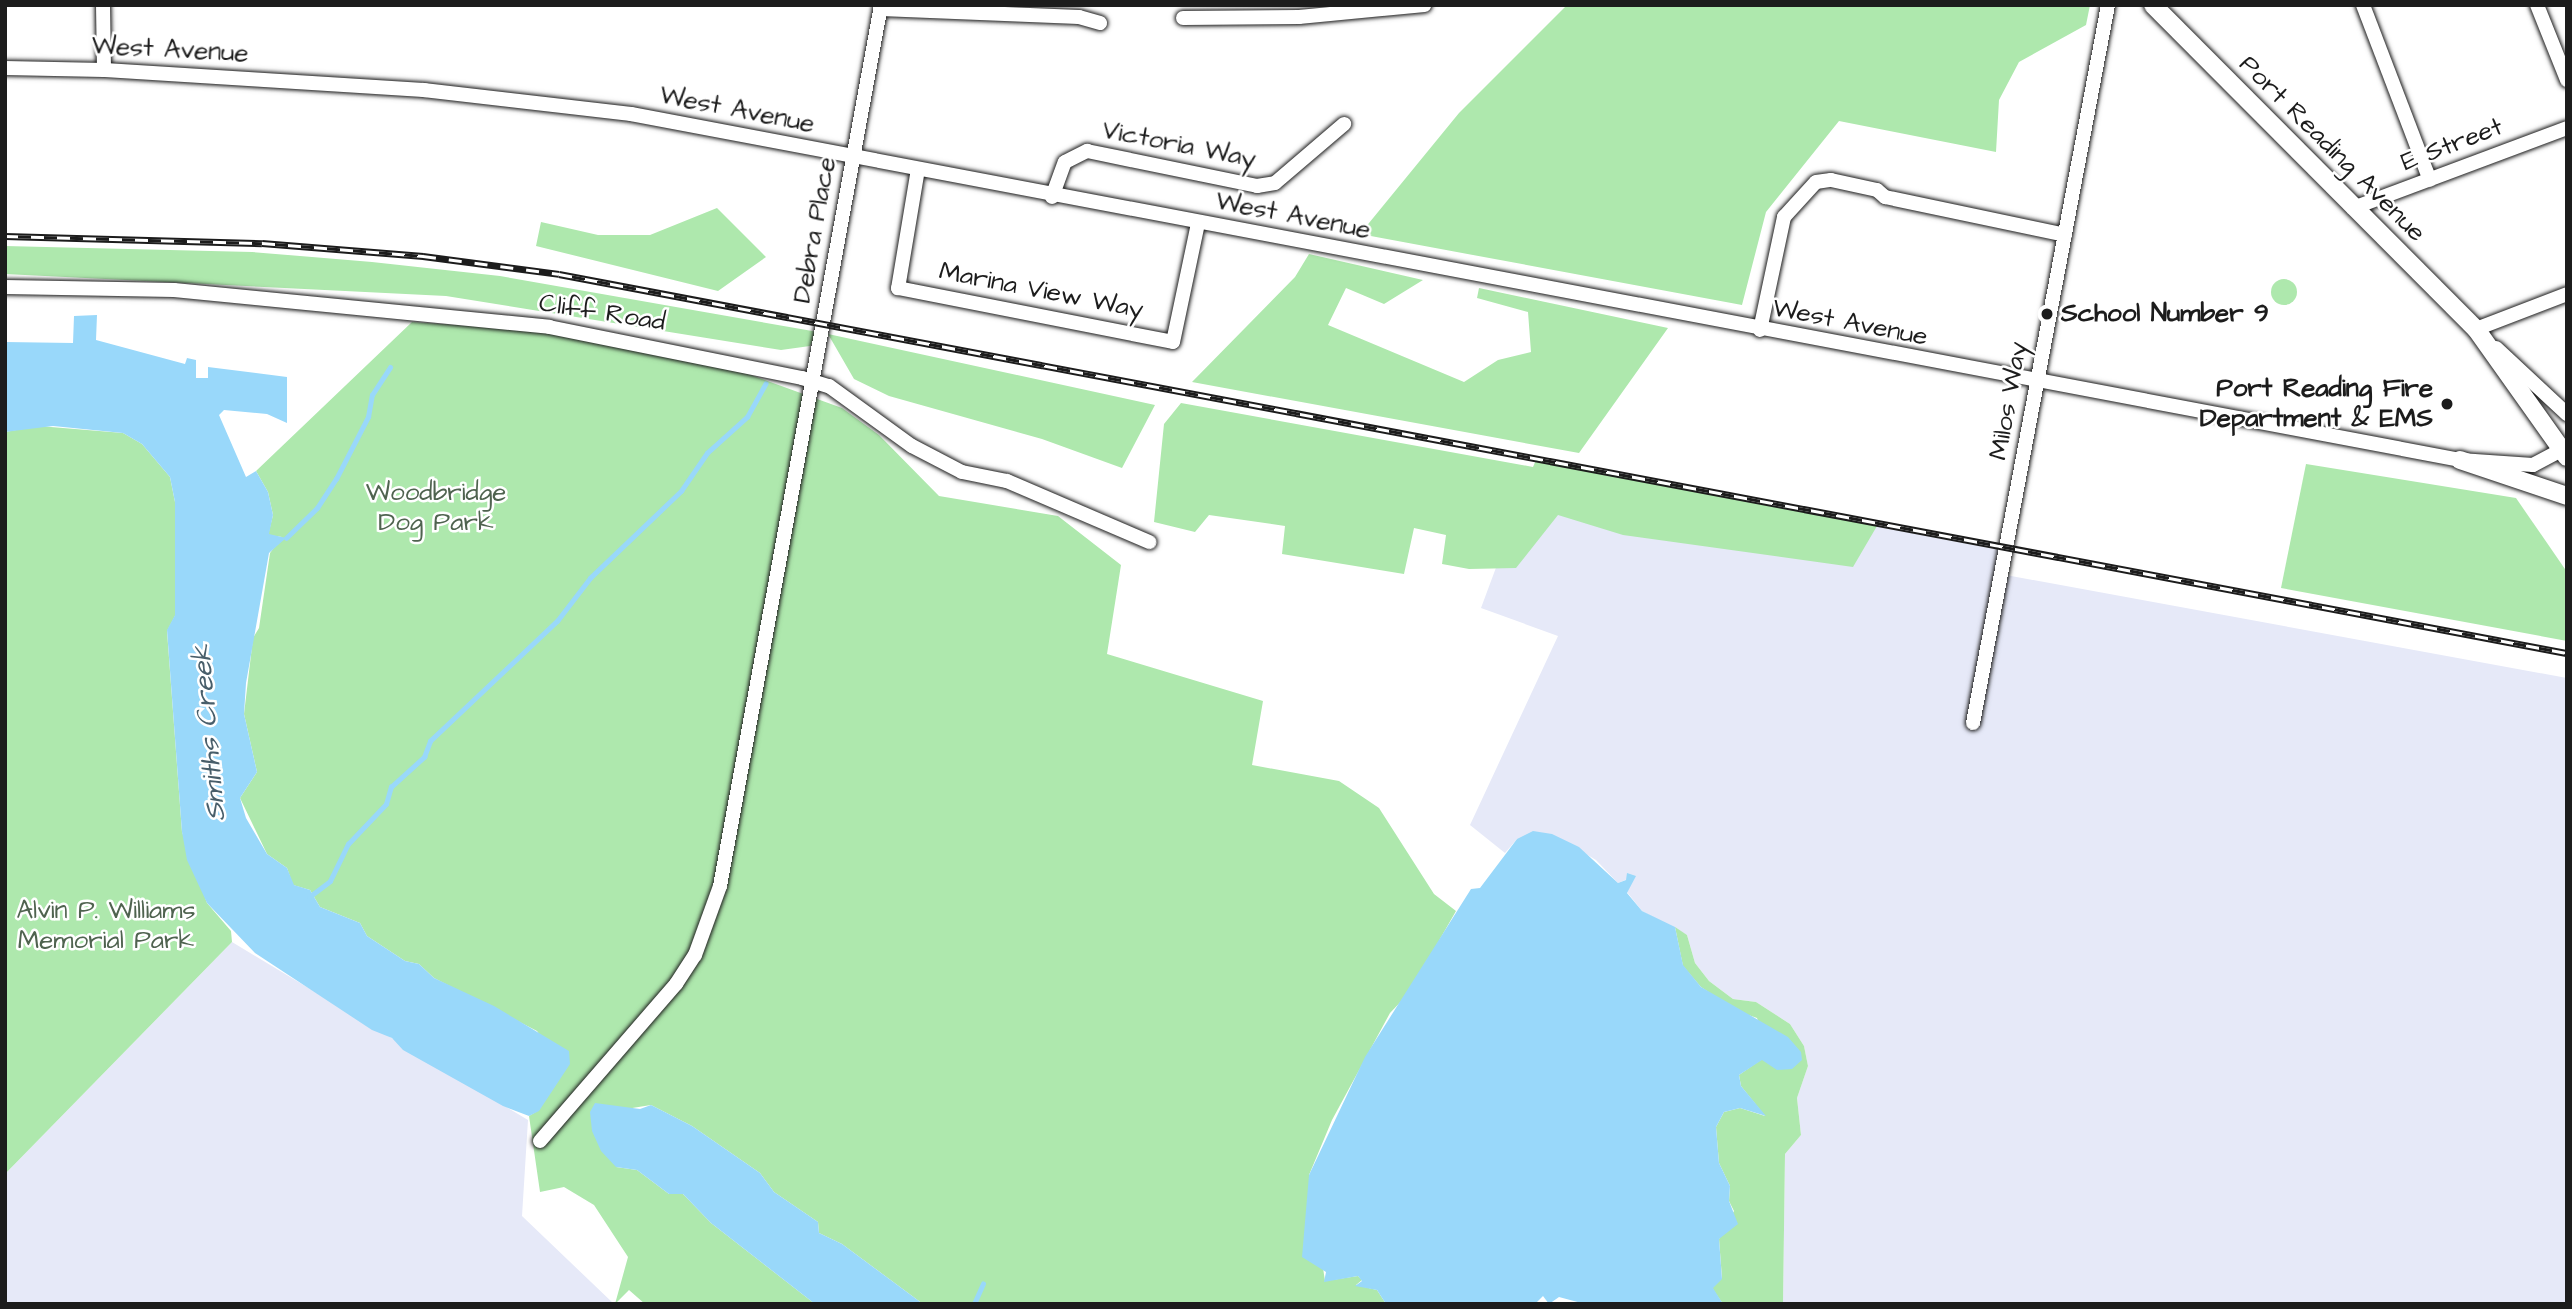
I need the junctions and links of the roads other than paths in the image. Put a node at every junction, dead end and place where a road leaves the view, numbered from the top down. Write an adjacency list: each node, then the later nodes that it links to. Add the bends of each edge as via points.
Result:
1 (103, 5): 11 (street)
2 (1424, 5): 8 (street, via 1299,17)
3 (2108, 5): 21 (street, Milos Way)
4 (2152, 5): 19 (main road, Port Reading Avenue)
5 (2363, 5): 17 (street)
6 (2537, 5): 12 (street)
7 (881, 7): 9 (street, via 1079,17); 15 (street, Debra Place)
8 (1184, 18)
9 (1100, 23)
10 (5, 68): 11 (street, West Avenue)
11 (104, 70): 15 (street, West Avenue, via 424,90 617,113)
12 (2567, 80)
13 (1344, 124): 18 (street, Victoria Way, via 1275,183 1257,186 1087,151 1065,162)
14 (2567, 128): 17 (street, E Street)
15 (853, 158): 16 (street, West Avenue); 26 (street, Debra Place)
16 (918, 169): 18 (street, West Avenue); 20 (street, Marina View Way, via 898,288 1173,342)
17 (2430, 180): 19 (street, E Street)
18 (1052, 197): 20 (street, West Avenue)
19 (2353, 208): 24 (main road, Port Reading Avenue)
20 (1198, 223): 25 (street, West Avenue)
21 (2065, 236): 25 (street, via 1885,197 1877,190 1831,180 1816,182 1784,217); 27 (street, Milos Way)
22 (5, 287): 26 (street, Cliff Road, via 174,290 549,327)
23 (2567, 294): 24 (street)
24 (2476, 329): 28 (street, Port Reading Avenue); 29 (main road, Port Reading Avenue)
25 (1760, 330): 27 (street, West Avenue)
26 (814, 381): 32 (street, Cliff Road, via 853,400 912,446 962,472 1007,481); 34 (street, Debra Place, via 720,886 695,956)
27 (2037, 383): 30 (street, West Avenue); 33 (street, Milos Way)
28 (2567, 414)
29 (2564, 453): 30 (street, West Avenue, via 2533,466)
30 (2460, 460): 31 (main road)
31 (2567, 496)
32 (1149, 542)
33 (1973, 723)
34 (540, 1141)

